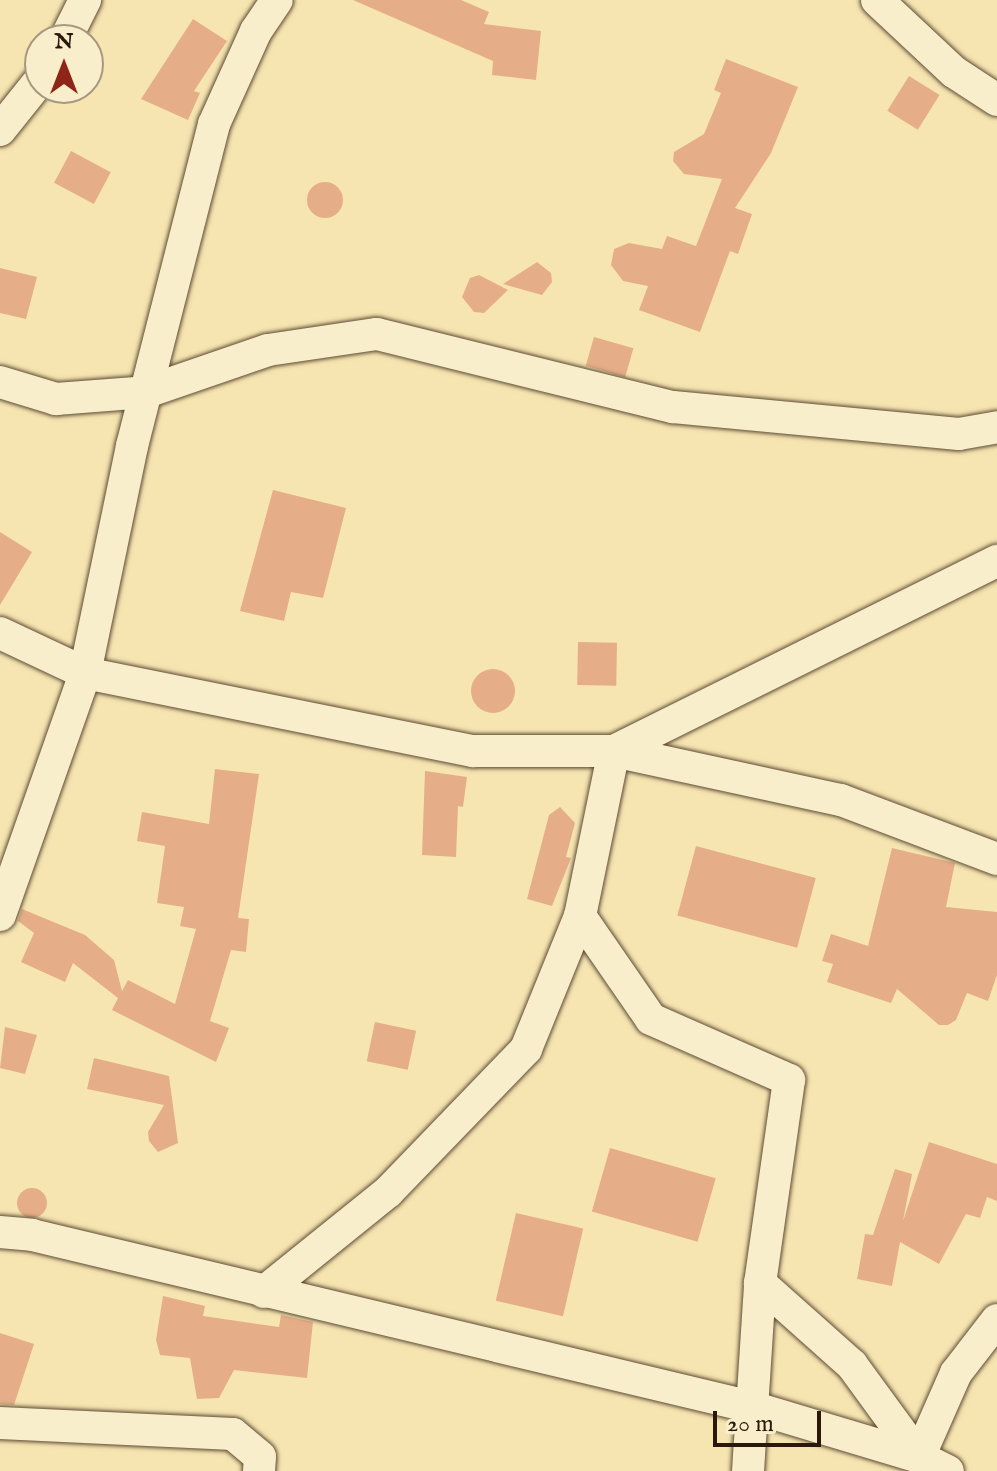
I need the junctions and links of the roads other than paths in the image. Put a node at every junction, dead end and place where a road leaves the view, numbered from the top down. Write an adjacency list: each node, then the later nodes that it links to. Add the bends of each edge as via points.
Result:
1 (85, 0): 4 (street)
2 (277, 0): 9 (street, via 256,31 214,124)
3 (877, 0): 6 (street, via 954,72)
4 (73, 24)
5 (24, 100): 7 (street)
6 (997, 100)
7 (0, 130)
8 (0, 382): 9 (street, via 56,399)
9 (146, 392): 10 (street, via 268,350 377,334 673,407 959,434); 13 (street)
10 (997, 427)
11 (997, 561): 14 (street)
12 (0, 633): 13 (street)
13 (85, 673): 14 (street, via 473,751); 16 (street)
14 (614, 751): 15 (street, via 841,800); 17 (street)
15 (997, 859)
16 (0, 915)
17 (580, 916): 19 (street, via 651,1019 789,1080); 20 (street, via 526,1049 388,1192)
18 (0, 1232): 20 (street, via 32,1235)
19 (760, 1283): 22 (street); 24 (street, via 852,1365)
20 (264, 1292): 22 (street)
21 (997, 1320): 24 (street, via 956,1373)
22 (752, 1407): 24 (street); 26 (street)
23 (0, 1423): 25 (street, via 233,1434 260,1457)
24 (919, 1457): 27 (street)
25 (259, 1471)
26 (748, 1471)
27 (948, 1471)

